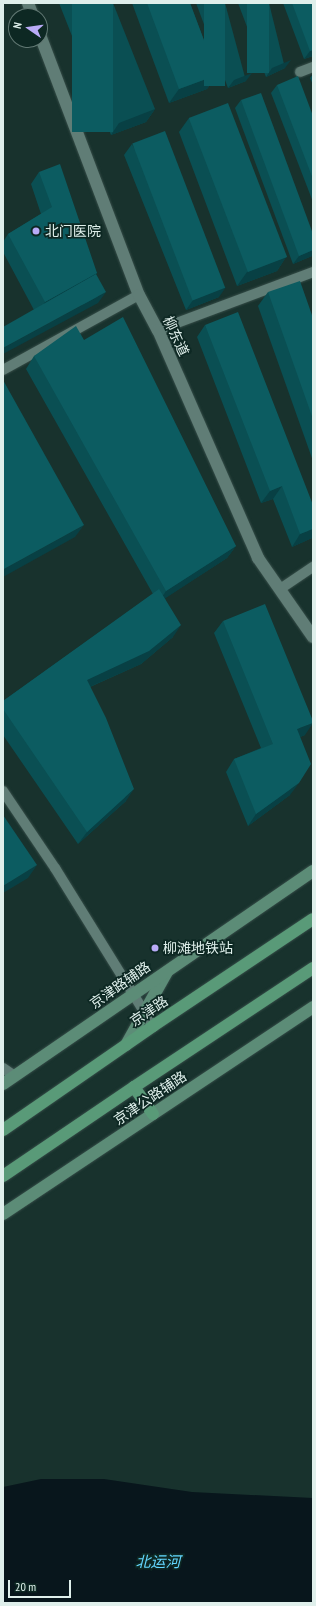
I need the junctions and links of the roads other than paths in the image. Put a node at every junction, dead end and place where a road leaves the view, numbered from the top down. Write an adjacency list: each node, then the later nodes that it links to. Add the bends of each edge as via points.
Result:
1 (45, 48): 5 (street, 柳东道)
2 (313, 67): 3 (lane)
3 (300, 72)
4 (313, 272): 6 (lane)
5 (139, 295): 6 (street, 柳东道); 7 (lane)
6 (158, 330): 9 (street, 柳东道, via 258,558)
7 (3, 370)
8 (313, 567): 9 (lane)
9 (280, 589): 10 (street, 柳东道)
10 (313, 637)
11 (3, 791): 16 (lane)
12 (313, 871): 15 (street, 京津路辅路)
13 (313, 919): 19 (main road, 京津路)
14 (313, 968): 24 (main road)
15 (168, 970): 16 (street, 京津路辅路); 18 (street)
16 (134, 994): 18 (lane); 22 (street, 京津路辅路)
17 (313, 1007): 25 (street, 京津公路辅路)
18 (145, 1012): 19 (lane); 20 (street)
19 (153, 1026): 20 (main road, 京津路)
20 (126, 1044): 26 (main road, 京津路)
21 (3, 1068): 22 (lane)
22 (15, 1076): 23 (street, 京津路辅路)
23 (3, 1084)
24 (134, 1087): 25 (main road); 27 (main road)
25 (153, 1114): 28 (street, 京津公路辅路)
26 (3, 1130)
27 (3, 1176)
28 (3, 1214)

